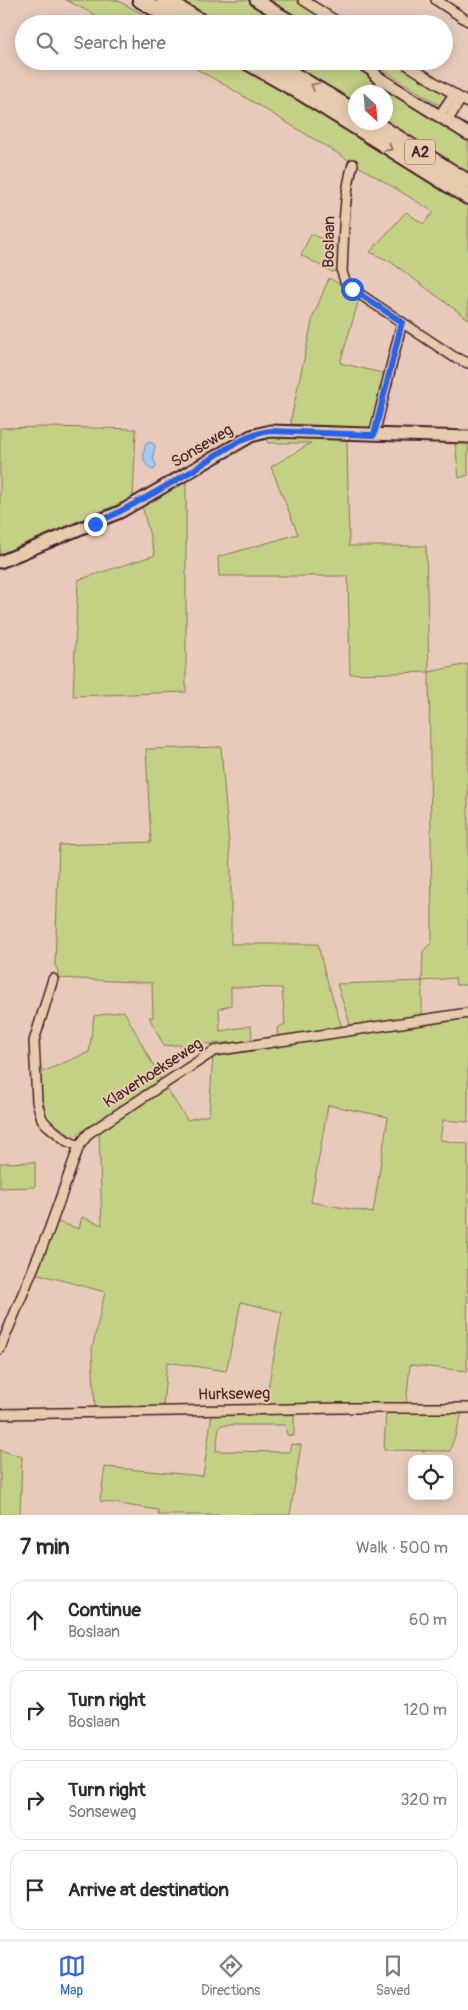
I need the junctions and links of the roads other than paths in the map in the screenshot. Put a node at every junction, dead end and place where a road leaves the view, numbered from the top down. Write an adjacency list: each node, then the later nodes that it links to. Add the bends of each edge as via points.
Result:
1 (140, 0): 6 (highway)
2 (164, 0): 7 (highway)
3 (256, 0): 8 (main road)
4 (303, 0): 9 (street)
5 (436, 0): 10 (street)
6 (165, 15)
7 (190, 15)
8 (281, 15)
9 (327, 15)
10 (468, 21)
11 (261, 70): 23 (highway, A2, one-way to 23)
12 (286, 70): 16 (highway, one-way to 12)
13 (372, 70): 17 (main road)
14 (415, 70): 15 (street)
15 (461, 99): 17 (street)
16 (348, 107)
17 (445, 115): 18 (main road); 20 (main road)
18 (468, 126)
19 (386, 130): 22 (highway, A2)
20 (468, 134)
21 (353, 164): 24 (street, Boslaan, via 344,215 342,272 352,289)
22 (468, 182)
23 (468, 197)
24 (402, 322): 25 (street, Boslaan); 26 (street)
25 (468, 363)
26 (374, 435): 27 (main road, Sonseweg); 28 (main road, Sonseweg, via 260,432 120,512)
27 (468, 437)
28 (0, 562)
29 (53, 979): 31 (street, via 34,1041 37,1102 47,1125)
30 (468, 1013): 31 (street, Klaverhoekseweg, via 214,1051 89,1133)
31 (79, 1146): 32 (street, Klaverhoekseweg, via 49,1230)
32 (0, 1349)
33 (468, 1408): 34 (street, Hurkseweg)
34 (0, 1414)

